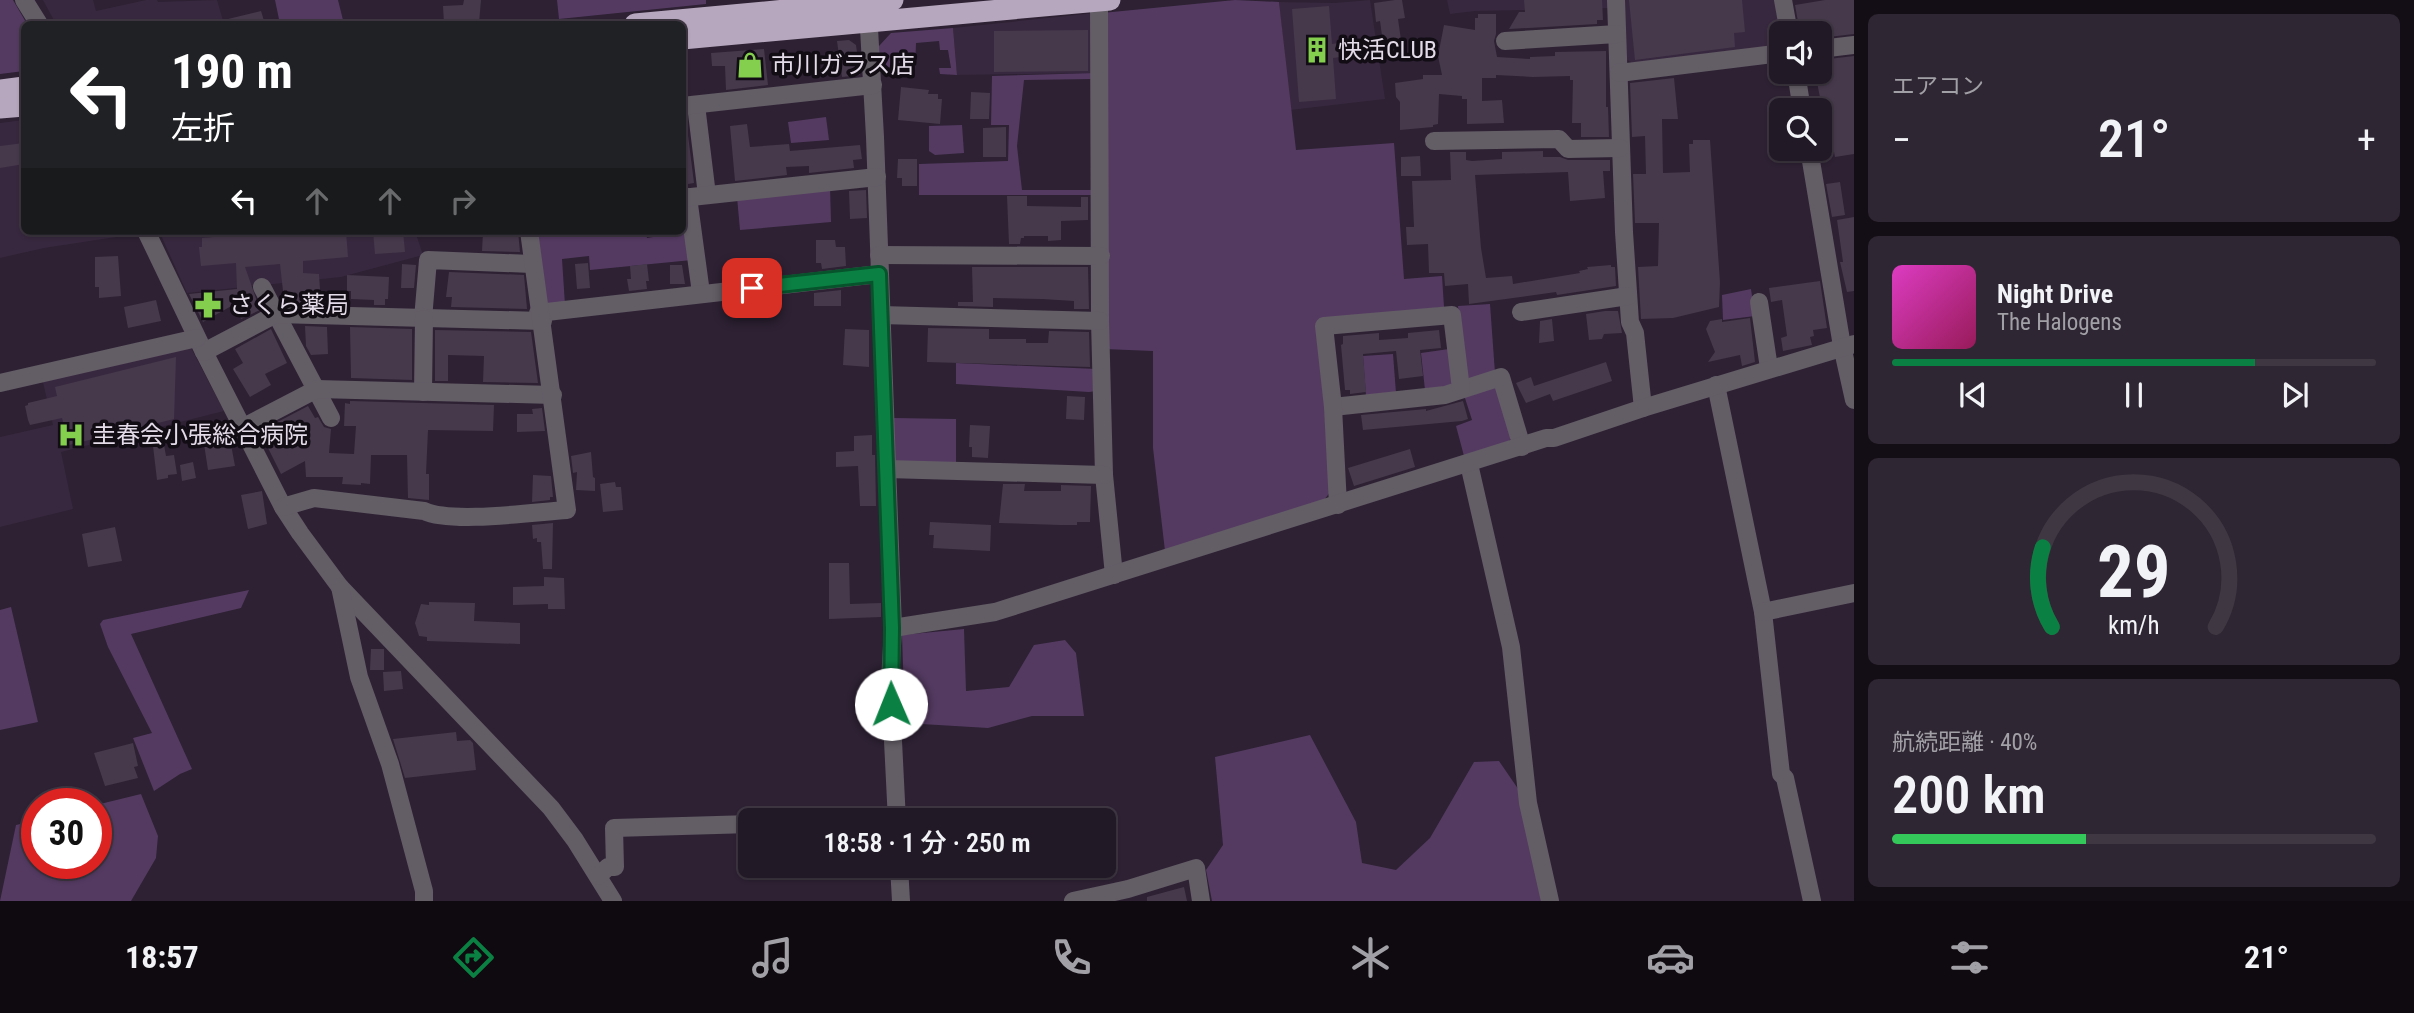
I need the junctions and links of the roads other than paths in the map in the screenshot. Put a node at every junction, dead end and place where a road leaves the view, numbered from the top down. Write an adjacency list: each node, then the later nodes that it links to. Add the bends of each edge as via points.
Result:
1 (24, 0): 7 (street)
2 (893, 0): 6 (highway)
3 (1616, 0): 10 (street)
4 (1783, 0): 9 (street)
5 (1104, 1): 6 (highway); 33 (street)
6 (868, 8): 8 (highway); 11 (highway); 17 (street)
7 (37, 21)
8 (679, 21)
9 (1787, 21)
10 (1618, 34): 12 (street); 16 (street)
11 (686, 38)
12 (1506, 41)
13 (1854, 45): 14 (street)
14 (1832, 48)
15 (1769, 55): 16 (street)
16 (1619, 73): 24 (street)
17 (873, 85): 20 (street); 26 (street)
18 (21, 87): 19 (highway)
19 (0, 90)
20 (689, 105): 27 (street)
21 (21, 106): 22 (highway)
22 (0, 108)
23 (1434, 141): 24 (street, via 1559,139 1567,149)
24 (1620, 148): 38 (street)
25 (1811, 161): 47 (street)
26 (877, 177): 27 (street); 32 (street)
27 (707, 195): 28 (street)
28 (686, 198)
29 (686, 204): 37 (street)
30 (148, 235): 46 (street)
31 (529, 235): 34 (street)
32 (879, 255): 33 (street); 35 (street)
33 (1101, 256): 45 (street)
34 (532, 264): 43 (street); 44 (street, via 428,260)
35 (879, 274): 37 (street); 42 (street)
36 (262, 287): 41 (street)
37 (701, 293): 43 (street)
38 (1628, 296): 40 (street); 57 (street)
39 (1759, 302): 48 (street)
40 (1521, 312)
41 (276, 314): 44 (street); 46 (street); 51 (street)
42 (881, 315): 45 (street); 62 (street)
43 (541, 317): 44 (street); 54 (street)
44 (424, 319): 53 (street)
45 (1100, 321): 63 (street)
46 (200, 345): 49 (street); 59 (street)
47 (1848, 345): 48 (street); 55 (street)
48 (1769, 368): 50 (street)
49 (0, 383)
50 (1716, 385): 57 (street); 69 (street)
51 (317, 389): 53 (street); 58 (street); 59 (street)
52 (1461, 389): 56 (street); 56 (street, via 1452,315 1324,326); 60 (street, via 1501,377)
53 (423, 392): 54 (street)
54 (553, 395): 65 (street, via 567,510 475,517 314,499)
55 (1854, 400)
56 (1333, 407): 64 (street)
57 (1643, 408): 60 (street)
58 (331, 418)
59 (242, 428): 65 (street)
60 (1522, 447): 61 (street)
61 (1469, 464): 64 (street); 80 (street, via 1511,647 1528,803)
62 (887, 469): 63 (street); 70 (street)
63 (1104, 475): 66 (street)
64 (1338, 505): 66 (street)
65 (283, 507): 67 (street)
66 (1114, 575): 70 (street, via 995,612)
67 (340, 587): 73 (street, via 551,808); 75 (street, via 359,677 390,764)
68 (1854, 593): 69 (street)
69 (1763, 612): 81 (street, via 1781,774)
70 (892, 628): 71 (street)
71 (896, 808)
72 (738, 824): 73 (street, via 614,828 615,867)
73 (598, 876): 76 (street)
74 (900, 878): 77 (street)
75 (424, 901)
76 (613, 901)
77 (901, 901)
78 (1073, 901): 79 (street, via 1196,867)
79 (1200, 901)
80 (1550, 901)
81 (1812, 901)

